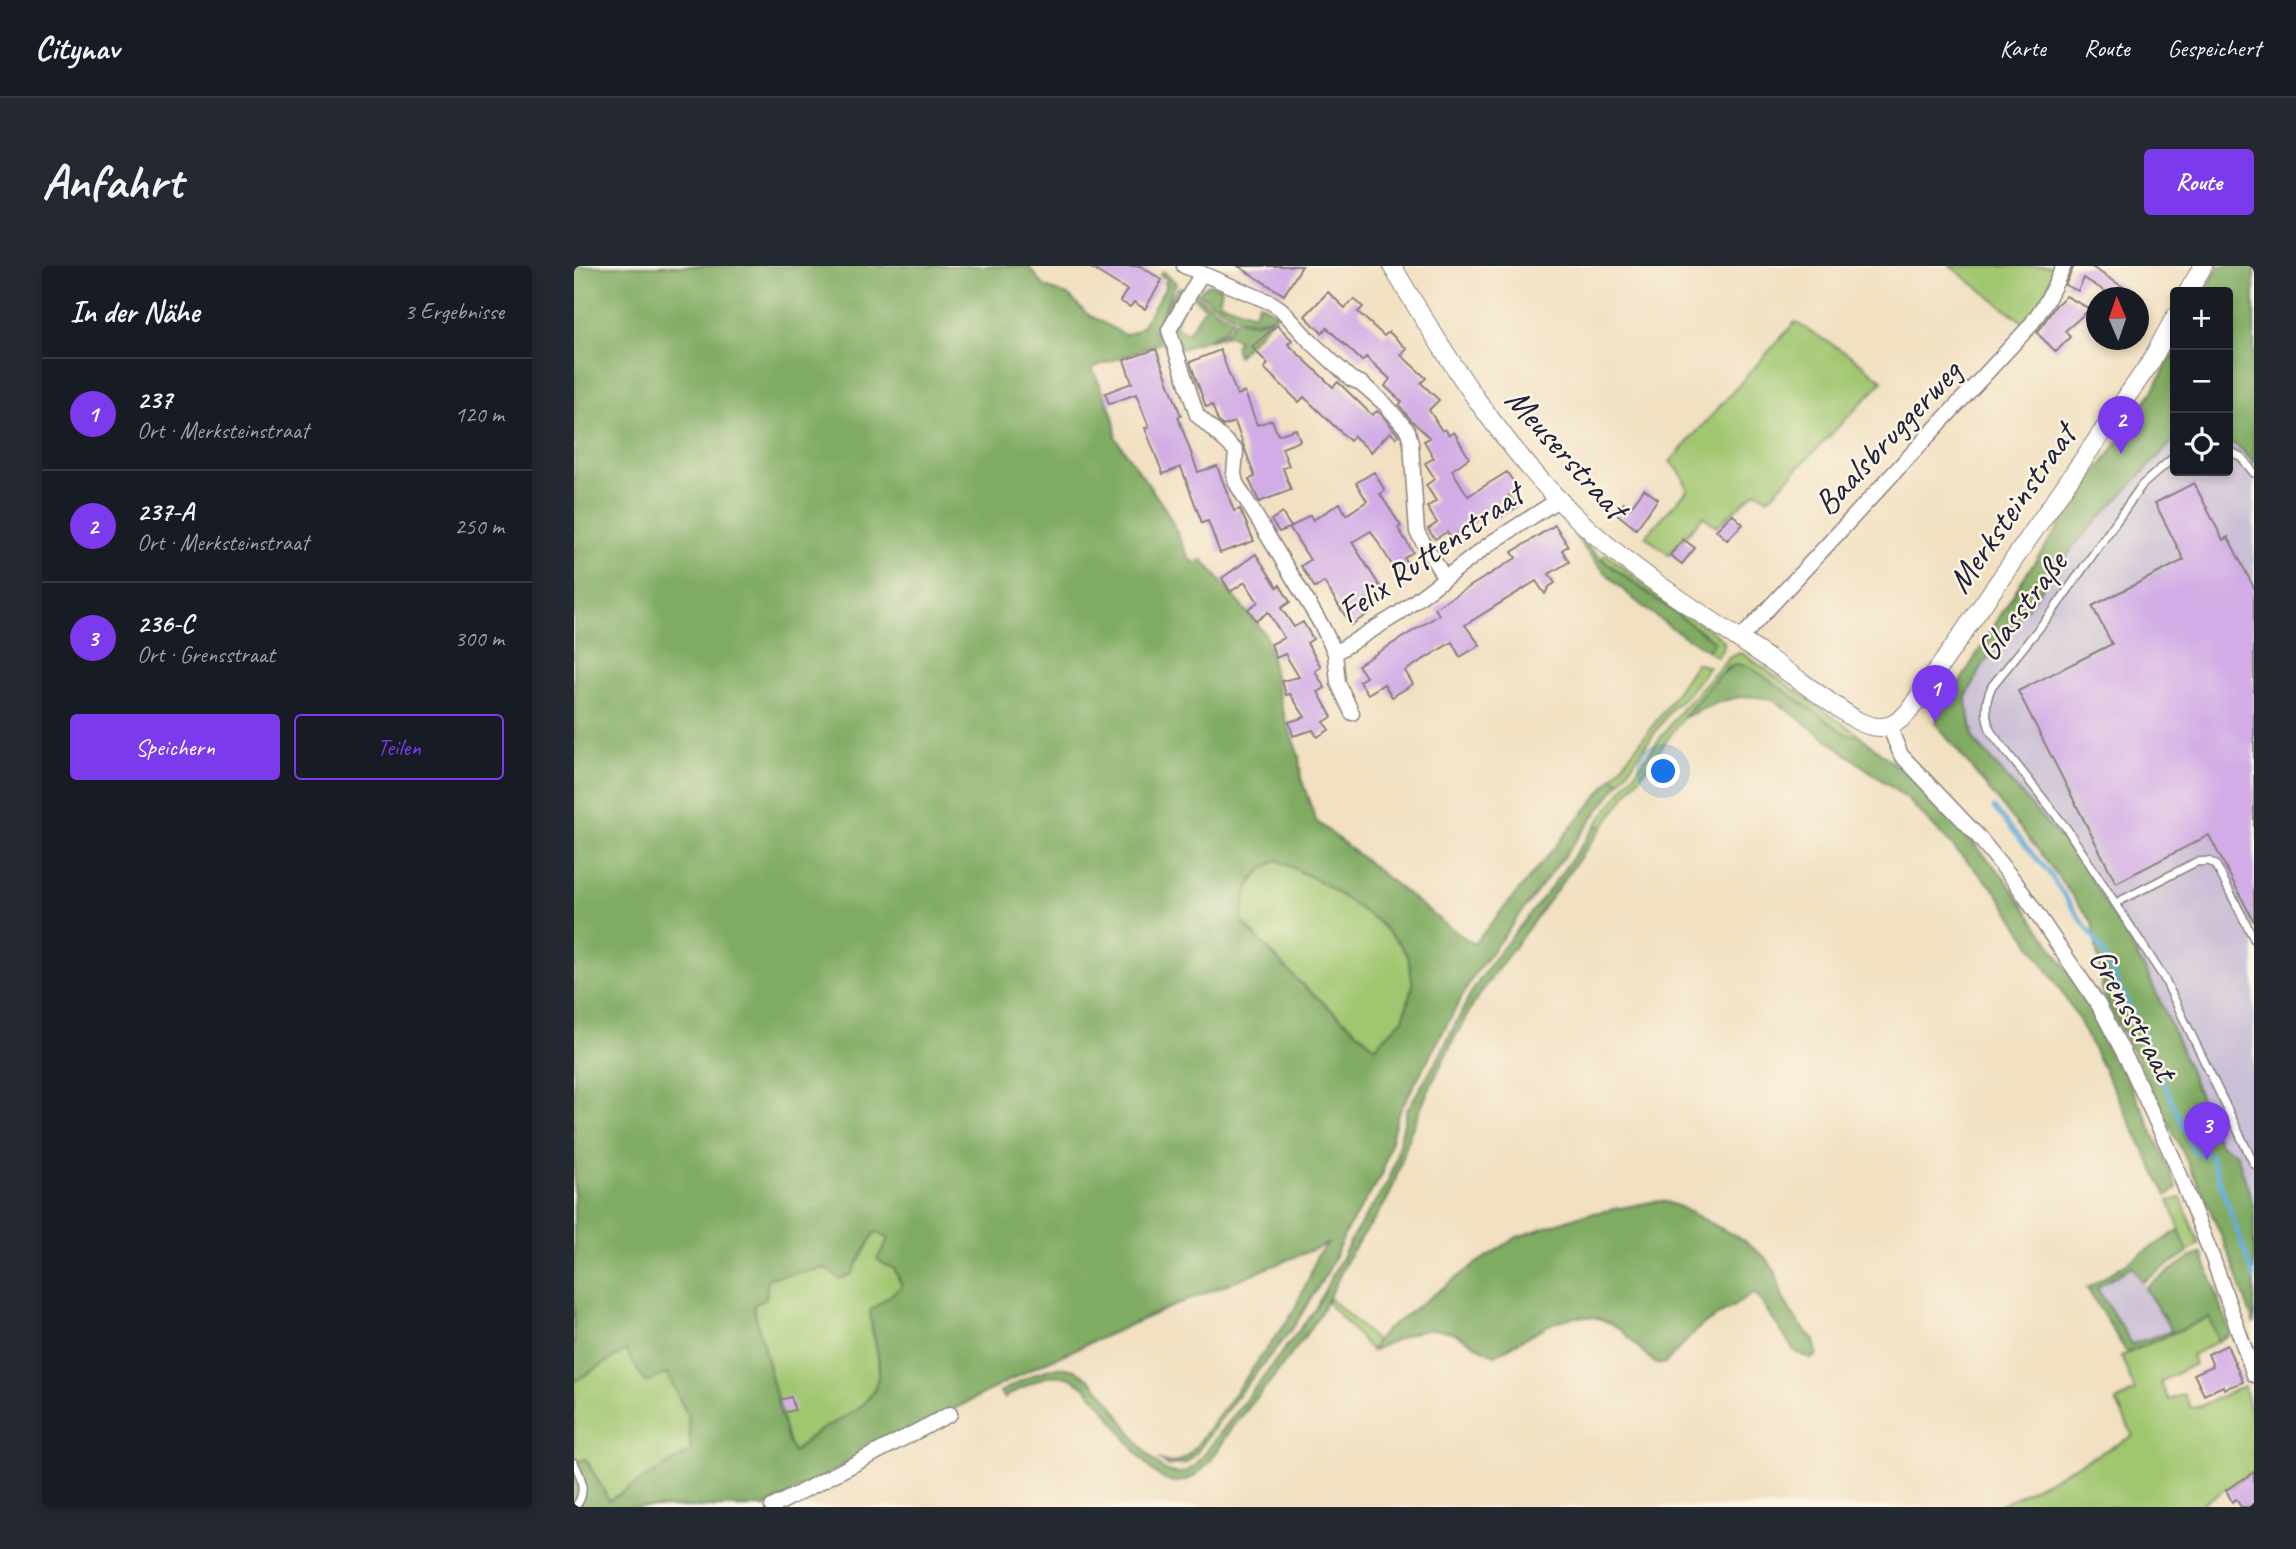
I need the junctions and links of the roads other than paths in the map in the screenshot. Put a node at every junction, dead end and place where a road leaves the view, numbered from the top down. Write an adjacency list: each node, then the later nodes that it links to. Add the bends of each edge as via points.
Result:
1 (1392, 266): 10 (street, Meuserstraat, via 1480,405)
2 (2064, 266): 12 (street, Baalsbruggerweg, via 2030,326)
3 (2203, 266): 5 (street)
4 (1195, 269): 11 (street, via 1281,309 1405,428 1411,443 1417,532); 13 (street, via 1169,330 1197,415 1236,450 1237,483)
5 (2191, 287)
6 (2170, 326): 15 (street, Merksteinstraat, via 2150,363 1909,711)
7 (2233, 453): 9 (lane)
8 (2170, 460): 16 (lane, Glasstraße, via 2142,485 2053,611 1992,687 1986,706 1991,732 2067,829)
9 (2254, 474)
10 (1558, 500): 11 (street, Felix Ruttenstraat); 12 (street, Meuserstraat, via 1663,590)
11 (1444, 577): 13 (street, Felix Ruttenstraat, via 1398,614)
12 (1740, 639): 15 (street, via 1861,723)
13 (1335, 653): 14 (street, via 1338,683)
14 (1352, 713)
15 (1889, 726): 19 (street, Grensstraat, via 1901,755 2016,883 2098,1004 2174,1160)
16 (2116, 902): 17 (lane, via 2196,862 2209,861 2216,866); 18 (lane, Glasstraße, via 2164,978)
17 (2254, 939)
18 (2254, 1164)
19 (2254, 1375)
20 (950, 1414): 23 (street)
21 (574, 1463): 22 (lane, via 582,1486)
22 (575, 1507)
23 (772, 1507)

